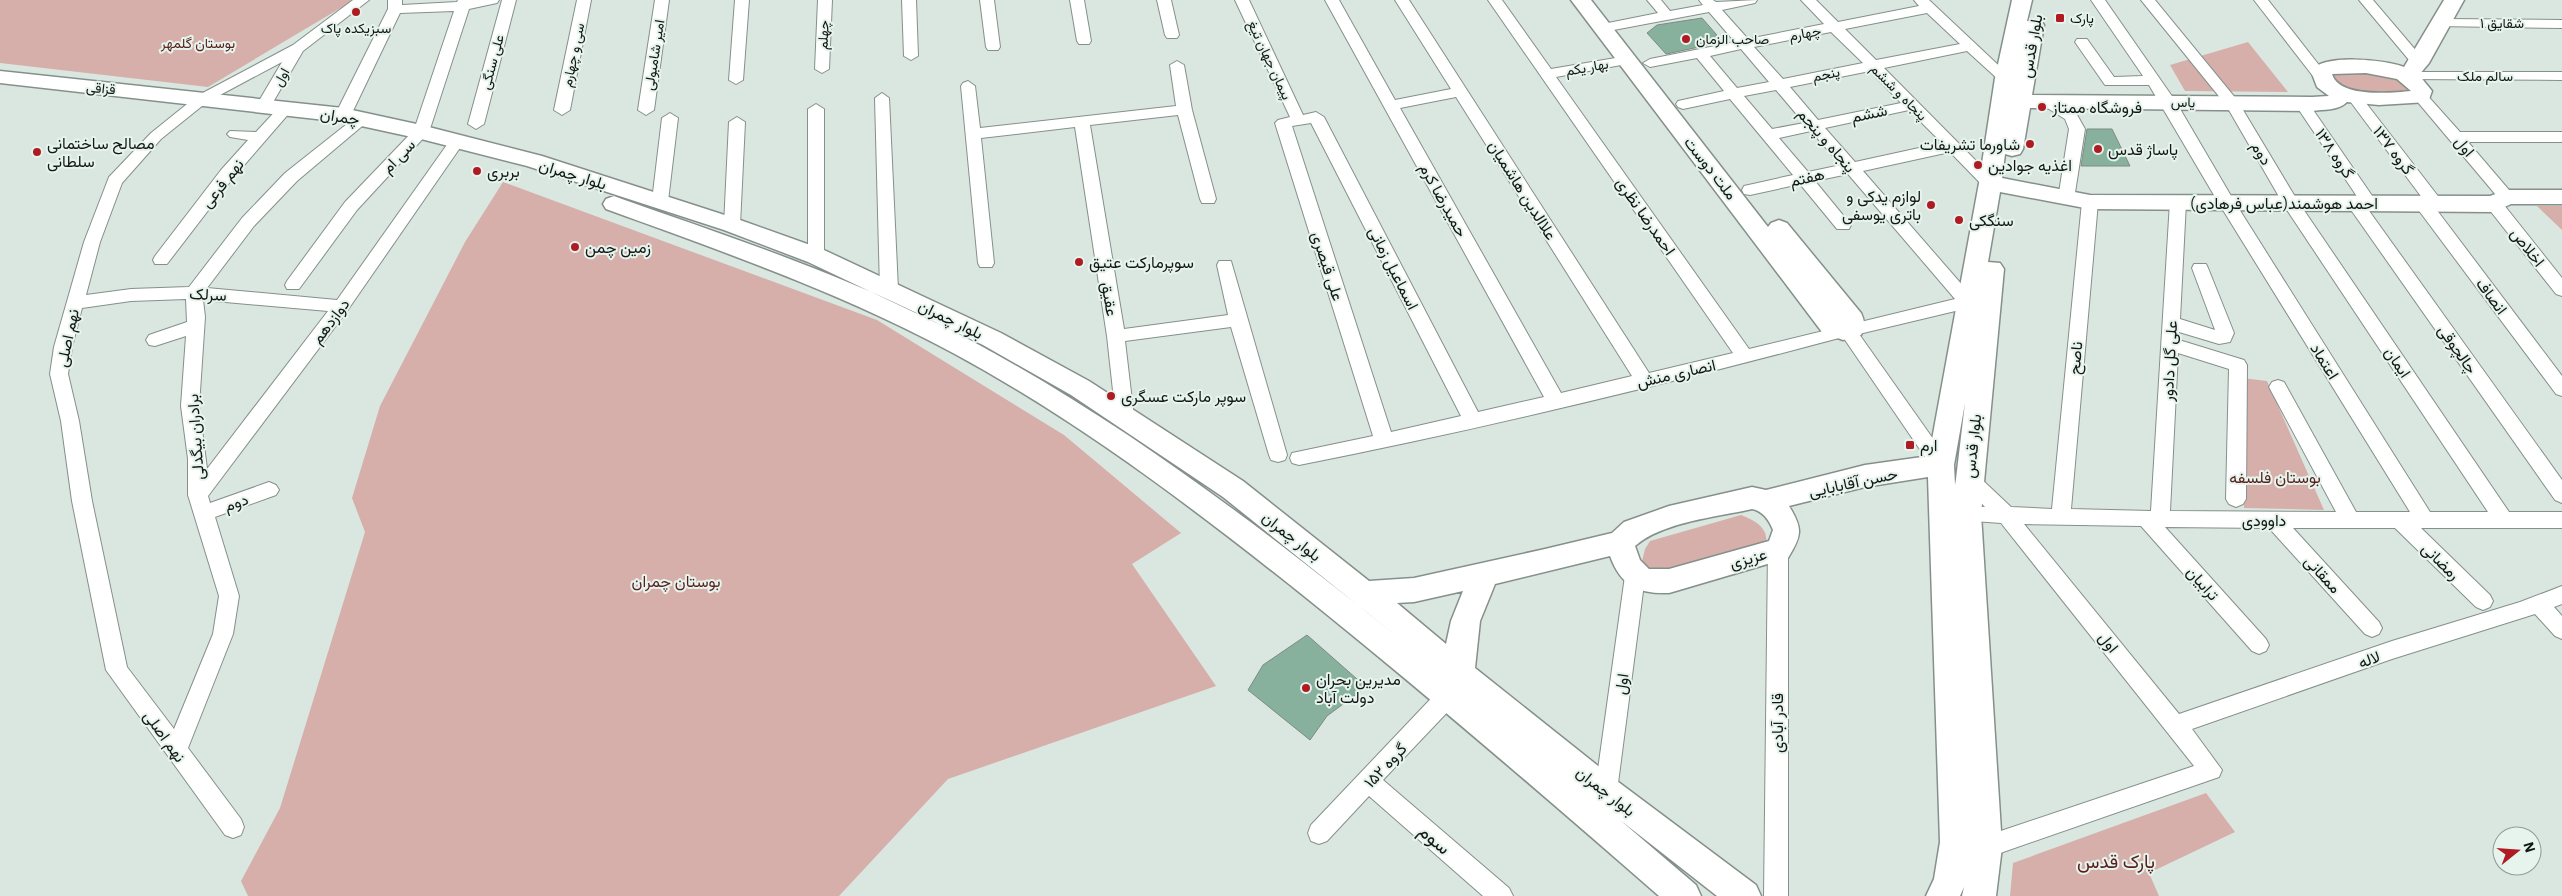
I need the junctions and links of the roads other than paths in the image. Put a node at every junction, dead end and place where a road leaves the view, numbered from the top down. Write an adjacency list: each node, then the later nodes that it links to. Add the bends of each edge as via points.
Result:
1 (362, 0): 43 (street, نهم اصلی)
2 (492, 0): 28 (street)
3 (509, 0): 93 (street, علی سنگی)
4 (584, 0): 77 (street, سی و چهارم)
5 (662, 0): 78 (street, امیر شامبولی)
6 (742, 0): 57 (street)
7 (825, 0): 50 (street, چهلم)
8 (908, 0): 45 (street)
9 (987, 0): 42 (street)
10 (1077, 0): 38 (street)
11 (1164, 0): 37 (street)
12 (1242, 0): 82 (street, پیمان جهان تیغ)
13 (1332, 0): 73 (street, حمیدرضا کرم)
14 (1402, 0): 61 (street, علاالدین هاشمیان)
15 (1495, 0): 52 (street, احمدرضا نظری)
16 (1581, 0): 35 (main road, ملت دوست)
17 (1602, 0): 35 (main road, ملت دوست)
18 (1654, 0): 32 (street)
19 (1750, 0): 29 (street)
20 (1808, 0): 36 (street, پنجاه و ششم)
21 (2022, 0): 56 (main road, بلوار قدس)
22 (2038, 0): 67 (main road, بلوار قدس)
23 (2098, 0): 58 (street)
24 (2148, 0): 69 (street, دوم)
25 (2261, 0): 55 (street)
26 (2366, 0): 51 (street)
27 (2454, 0): 33 (main road)
28 (464, 3): 31 (street); 86 (street, سی ام)
29 (1709, 4): 32 (street); 40 (street, پنجاه و پنجم)
30 (1926, 4): 36 (street, چهارم); 41 (street)
31 (395, 5): 80 (street)
32 (1666, 16): 35 (street)
33 (2442, 23): 34 (street, شقایق ۱); 51 (main road)
34 (2562, 24)
35 (1612, 26): 46 (main road, ملت دوست); 47 (main road, ملت دوست)
36 (1836, 28): 40 (street, چهارم); 48 (street, پنجاه و ششم)
37 (1172, 35)
38 (1084, 41)
39 (2082, 42): 58 (street, via 2110,82)
40 (1745, 44): 44 (street, چهارم); 59 (street, پنجاه و پنجم)
41 (1970, 46): 48 (street, پنجم); 56 (street)
42 (993, 47)
43 (298, 48): 66 (street, نهم اصلی); 74 (street, اول)
44 (1700, 53): 47 (street, چهارم); 62 (street)
45 (911, 56)
46 (1627, 60): 52 (street, بهار یکم); 127 (main road, ملت دوست, via 1831,326)
47 (1650, 62): 70 (main road, ملت دوست)
48 (1872, 64): 59 (street, پنجم); 71 (street, پنجاه و ششم)
49 (1177, 65): 79 (street)
50 (822, 69)
51 (2413, 69): 53 (street, سالم ملک); 55 (main road, via 2327,68 2321,71); 64 (main road, via 2422,91)
52 (1547, 74): 131 (street, احمدرضا نظری)
53 (2562, 76)
54 (0, 77): 66 (main road, قزاقی)
55 (2321, 77): 63 (main road, via 2327,86)
56 (2005, 78): 97 (main road, بلوار قدس)
57 (736, 80)
58 (2153, 80): 68 (street)
59 (1778, 84): 62 (street, پنجم); 85 (street, پنجاه و پنجم)
60 (968, 86): 88 (street)
61 (1461, 92): 73 (street); 132 (street, علاالدین هاشمیان)
62 (1733, 93): 70 (street, پنجم); 89 (street)
63 (2348, 96): 64 (main road); 72 (main road, یاس, via 2335,102); 109 (street, گروه ۱۳۷)
64 (2421, 97): 91 (street, اول)
65 (882, 98): 118 (street)
66 (202, 99): 74 (main road, چمران); 122 (street, نهم اصلی, via 156,136 115,181 92,242)
67 (2033, 101): 68 (main road, یاس); 97 (main road, بلوار قدس); 101 (street, via 2071,116 2077,129)
68 (2169, 102): 69 (main road, یاس); 106 (street)
69 (2232, 103): 72 (main road, یاس); 107 (street, دوم)
70 (1682, 104): 98 (main road, ملت دوست)
71 (1912, 104): 85 (street, ششم); 94 (street, پنجاه و ششم)
72 (2302, 104): 108 (street, گروه ۱۳۸)
73 (1391, 105): 135 (street, حمیدرضا کرم)
74 (264, 106): 75 (main road, چمران)
75 (286, 108): 80 (main road, چمران); 90 (street, نهم فرعی)
76 (816, 109): 112 (street)
77 (562, 110)
78 (646, 110)
79 (1184, 110): 84 (street); 100 (street)
80 (352, 117): 86 (main road, چمران); 120 (street, via 248,222)
81 (670, 118): 103 (street)
82 (1307, 119): 137 (street, اسماعیل زمانی); 138 (street, علی قیصری, via 1283,123)
83 (737, 122): 110 (street)
84 (1082, 122): 88 (street); 129 (street, عقیق)
85 (1814, 125): 89 (street, ششم); 95 (street, پنجاه و پنجم)
86 (421, 132): 93 (main road, چمران); 117 (street, سی ام, via 351,206)
87 (234, 134): 90 (street)
88 (973, 134): 114 (street)
89 (1768, 135): 96 (street)
90 (260, 137): 113 (street, نهم فرعی, via 227,174)
91 (2456, 137): 92 (street); 102 (street, اول)
92 (2562, 137)
93 (469, 138): 103 (main road, بلوار چمران); 123 (street, دوازدهم); 169 (main road, بلوار چمران, via 509,168 739,250 871,302 950,342 1056,401 1215,510)
94 (1953, 146): 95 (street, هفتم); 97 (street, پنجاه و ششم)
95 (1851, 167): 96 (street, هفتم); 121 (street, پنجاه و پنجم)
96 (1803, 178): 98 (street, هفتم); 111 (street)
97 (1997, 186): 101 (main road, احمد هوشمند(عباس فرهادی)); 121 (main road, بلوار قدس); 142 (main road, بلوار قدس)
98 (1750, 190): 127 (main road, ملت دوست, via 1852,319)
99 (2562, 197): 102 (main road, احمد هوشمند(عباس فرهادی))
100 (1208, 199)
101 (2066, 200): 104 (main road, احمد هوشمند(عباس فرهادی))
102 (2501, 200): 109 (main road, احمد هوشمند(عباس فرهادی)); 119 (street, اخلاص)
103 (660, 201): 110 (main road, بلوار چمران)
104 (2090, 202): 105 (main road, احمد هوشمند(عباس فرهادی)); 150 (street, ناصح)
105 (2178, 202): 106 (main road, احمد هوشمند(عباس فرهادی)); 126 (street, علی گل دادور)
106 (2226, 202): 107 (main road, احمد هوشمند(عباس فرهادی)); 155 (street, اعتماد)
107 (2291, 203): 108 (main road, احمد هوشمند(عباس فرهادی)); 156 (street, ایمان)
108 (2362, 203): 109 (main road, احمد هوشمند(عباس فرهادی)); 144 (street, چالچوقی)
109 (2429, 204): 134 (street, انصاف)
110 (732, 225): 112 (main road, بلوار چمران)
111 (1843, 225)
112 (816, 256): 118 (main road, بلوار چمران)
113 (161, 260)
114 (986, 263)
115 (1225, 265): 124 (street)
116 (2200, 268): 126 (street, via 2226,333 2219,338)
117 (294, 286)
118 (889, 289): 136 (main road, بلوار چمران, via 1080,388)
119 (2562, 290)
120 (194, 293): 122 (street, سرلک, via 138,294); 123 (street, سرلک, via 284,299); 125 (street, برادران بیگدلی)
121 (1968, 302): 127 (street, انصاری منش); 141 (main road, بلوار قدس)
122 (75, 303): 171 (street, نهم اصلی, via 62,347 59,374 117,670)
123 (341, 307): 147 (street, دوازدهم)
124 (1238, 320): 129 (street); 139 (street)
125 (195, 322): 128 (street); 147 (street, برادران بیگدلی, via 190,406)
126 (2172, 323): 130 (street, علی گل دادور)
127 (1848, 330): 131 (street, انصاری منش); 141 (street)
128 (155, 334)
129 (1116, 336): 136 (street, عقیق)
130 (2170, 344): 145 (street, via 2238,365); 152 (street, علی گل دادور)
131 (1745, 357): 132 (street, انصاری منش)
132 (1644, 380): 135 (street, انصاری منش)
133 (2278, 387): 151 (street)
134 (2562, 389)
135 (1556, 401): 137 (street, انصاری منش)
136 (1125, 418): 162 (main road, بلوار چمران, via 1233,489)
137 (1472, 420): 138 (street, انصاری منش)
138 (1384, 441): 140 (street, انصاری منش)
139 (1278, 455)
140 (1299, 458)
141 (1940, 465): 142 (main road); 146 (main road, حسن آقابابایی, via 1865,476); 176 (main road, بلوار قدس)
142 (1968, 479): 148 (main road, بلوار قدس); 149 (street, اول)
143 (269, 490): 147 (street, دوم)
144 (2562, 495)
145 (2236, 499)
146 (1766, 501): 158 (main road, via 1752,498 1669,517 1634,530); 159 (main road, عزیزی, via 1780,514 1787,530 1786,539)
147 (201, 504): 171 (street, برادران بیگدلی, via 229,596 223,634)
148 (1967, 514): 149 (street, داوودی); 177 (main road, بلوار قدس)
149 (2006, 515): 150 (street, داوودی); 170 (street, اول)
150 (2061, 515): 152 (street, داوودی)
151 (2350, 519): 153 (street, داوودی); 154 (street, داوودی)
152 (2153, 520): 153 (street, داوودی); 168 (street, ترابیان)
153 (2274, 520): 166 (street, ممقانی)
154 (2400, 520): 155 (street, داوودی); 164 (street, رمضانی)
155 (2425, 520): 156 (street, داوودی)
156 (2504, 520): 157 (street, داوودی)
157 (2562, 520)
158 (1620, 542): 160 (main road); 161 (main road, via 1624,560)
159 (1778, 550): 161 (main road, عزیزی, via 1669,581 1650,583); 182 (street, قادر آبادی)
160 (1486, 573): 162 (main road, via 1414,590); 169 (main road, via 1470,605 1460,640)
161 (1635, 576): 173 (street, اول)
162 (1364, 593): 169 (main road, بلوار چمران)
163 (2562, 595): 165 (street, لاله)
164 (2482, 601)
165 (2539, 605): 167 (street); 170 (street, لاله, via 2392,650)
166 (2372, 628)
167 (2562, 630)
168 (2259, 645)
169 (1455, 684): 172 (street, گروه ۱۵۲); 173 (main road, بلوار چمران); 180 (main road, بلوار چمران)
170 (2176, 725): 177 (street, اول, via 2211,770)
171 (176, 751): 174 (street, نهم اصلی)
172 (1369, 782): 175 (street, گروه ۱۵۲); 179 (street, سوم)
173 (1606, 792): 181 (main road, بلوار چمران)
174 (233, 827)
175 (1319, 833)
176 (1956, 842): 177 (street); 178 (main road, بلوار قدس)
177 (1986, 847): 183 (main road, بلوار قدس)
178 (1947, 888)
179 (1501, 896)
180 (1684, 896)
181 (1744, 896)
182 (1776, 896)
183 (1979, 896)

